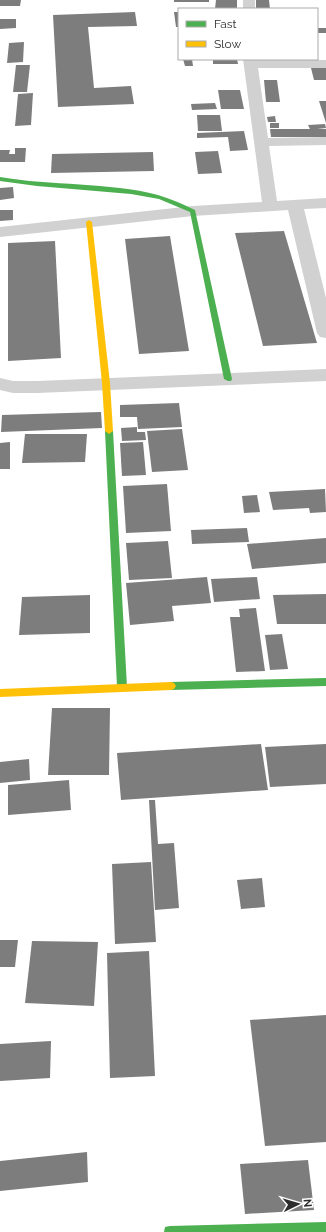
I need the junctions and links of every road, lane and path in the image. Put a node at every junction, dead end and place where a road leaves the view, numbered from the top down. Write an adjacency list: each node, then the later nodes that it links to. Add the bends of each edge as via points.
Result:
1 (250, 62): 2 (street); 4 (street)
2 (326, 64)
3 (326, 141): 4 (street)
4 (261, 142): 8 (street)
5 (0, 179): 9 (street, via 24,184 151,195)
6 (326, 203): 7 (street)
7 (295, 205): 8 (street); 12 (street)
8 (270, 206): 9 (street)
9 (193, 211): 10 (street); 14 (street)
10 (89, 222): 11 (street); 15 (street)
11 (0, 232)
12 (326, 333)
13 (326, 375): 14 (street)
14 (228, 378): 15 (street)
15 (106, 383): 16 (street, via 36,387); 18 (street)
16 (0, 384)
17 (326, 682): 18 (street)
18 (122, 687): 19 (street)
19 (0, 693)
20 (326, 1228): 21 (street)
21 (247, 1231): 22 (street)
22 (170, 1232)

